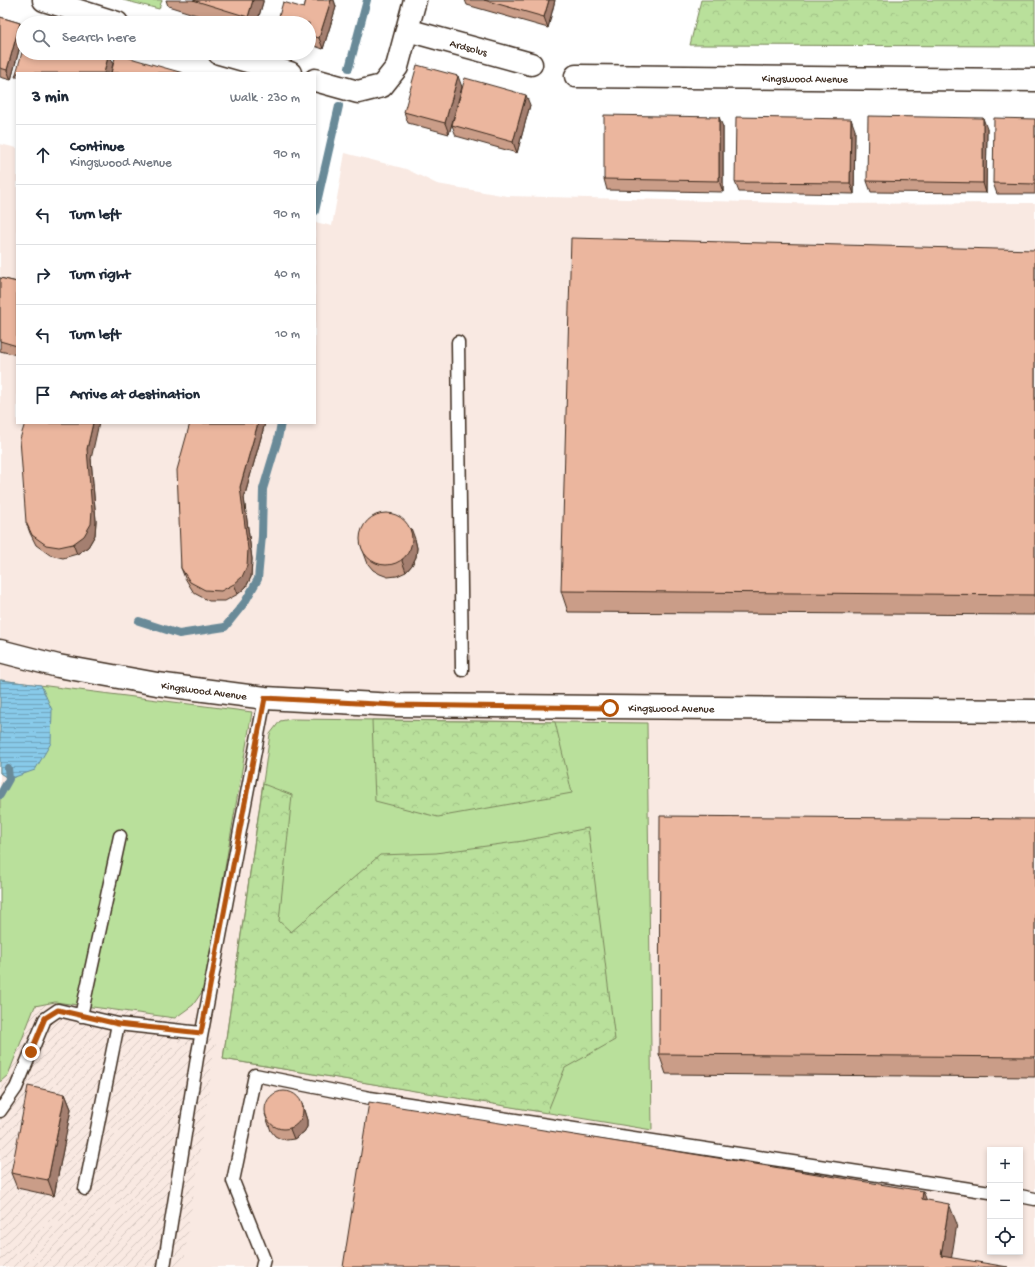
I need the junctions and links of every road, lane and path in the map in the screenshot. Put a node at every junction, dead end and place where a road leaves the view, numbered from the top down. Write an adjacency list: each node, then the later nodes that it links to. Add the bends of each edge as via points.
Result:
1 (44, 0): 3 (street)
2 (415, 0): 4 (street)
3 (95, 16)
4 (407, 30): 6 (street, Ardsolus); 9 (street, via 397,67 382,86 358,92)
5 (244, 60): 7 (street)
6 (531, 64)
7 (286, 72)
8 (576, 76): 10 (street, Kingswood Avenue)
9 (316, 80)
10 (1035, 80)
11 (458, 342): 13 (lane)
12 (0, 651): 14 (street, Kingswood Avenue, via 58,666 157,684)
13 (462, 670)
14 (265, 698): 15 (street, Kingswood Avenue, via 395,705); 19 (lane)
15 (1035, 711)
16 (120, 836): 17 (lane)
17 (81, 1016): 18 (lane); 20 (lane, via 58,1010 45,1018 16,1088)
18 (118, 1024): 19 (lane); 21 (lane)
19 (201, 1033): 25 (lane)
20 (0, 1111)
21 (85, 1189)
22 (987, 1192): 26 (lane, via 370,1098 255,1075 233,1181 264,1259)
23 (1023, 1196): 24 (lane)
24 (1035, 1198)
25 (164, 1267)
26 (262, 1267)

